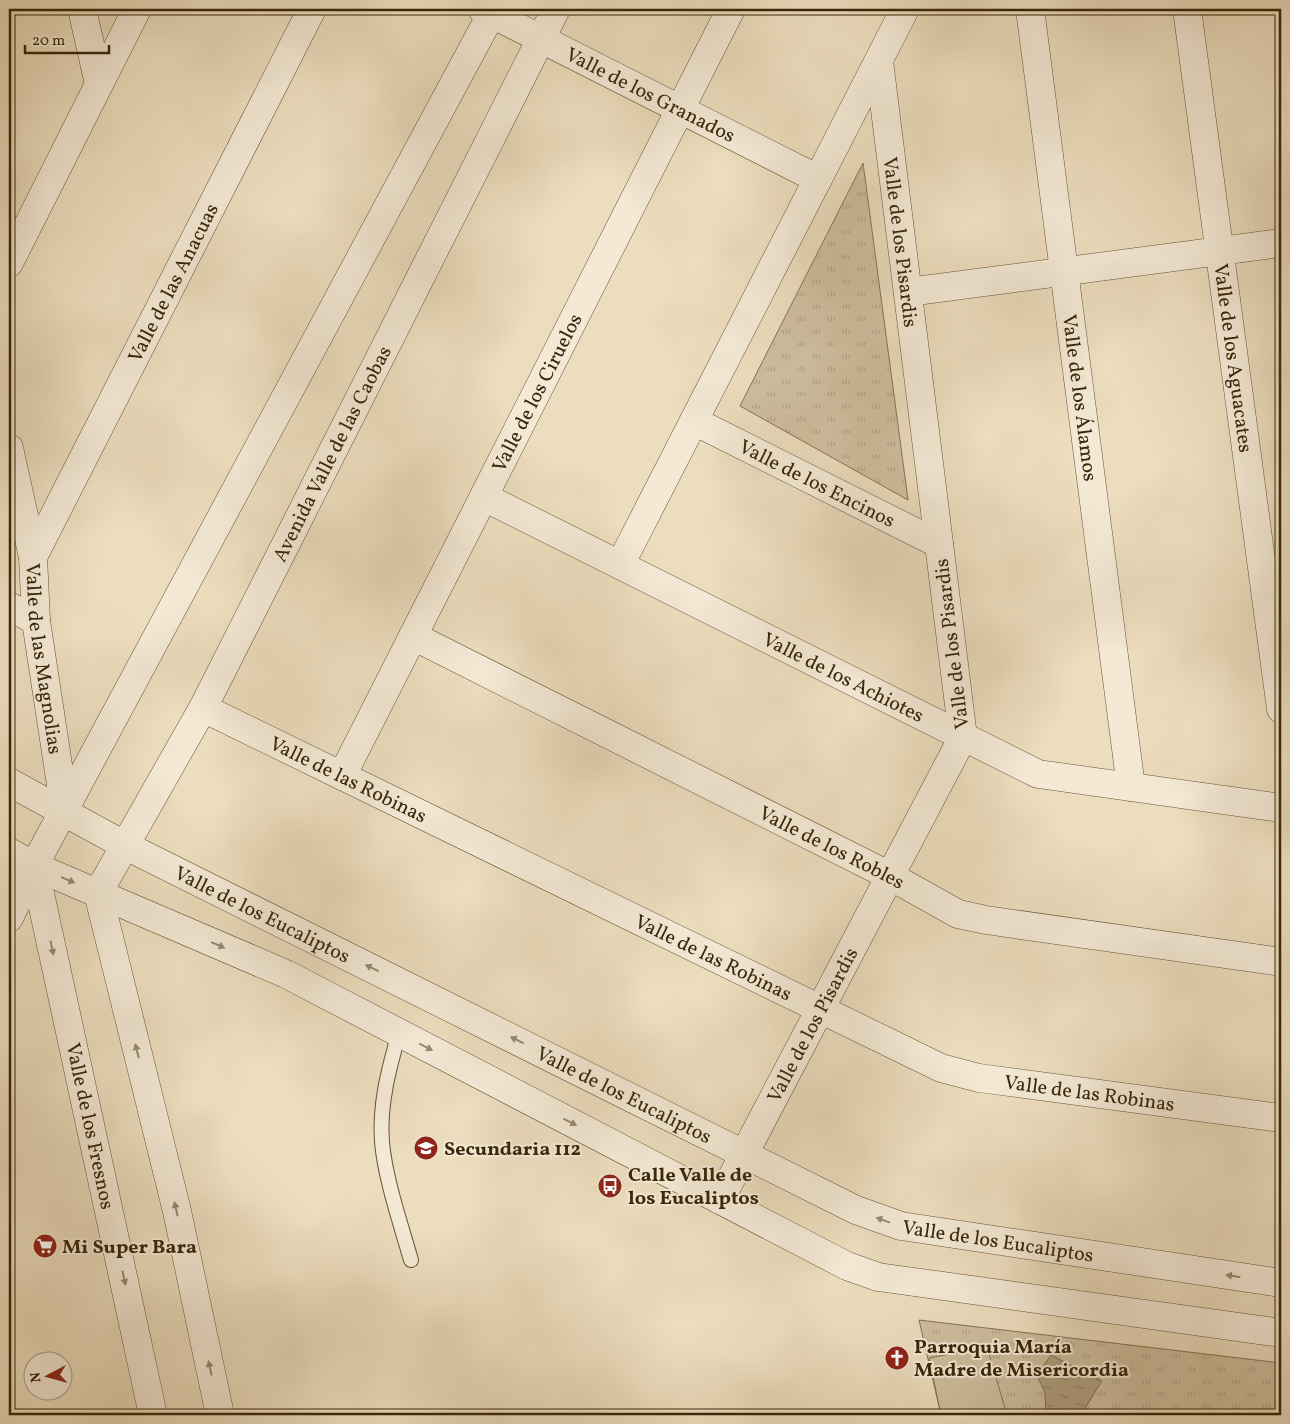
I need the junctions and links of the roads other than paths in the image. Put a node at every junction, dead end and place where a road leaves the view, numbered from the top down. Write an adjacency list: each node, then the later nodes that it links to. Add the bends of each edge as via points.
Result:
1 (82, 9): 12 (street)
2 (137, 9): 12 (street)
3 (312, 9): 24 (street, Valle de las Anacuas)
4 (556, 9): 10 (street, Avenida Valle de las Caobas)
5 (732, 9): 13 (street, Valle de los Ciruelos)
6 (905, 9): 11 (street)
7 (1030, 9): 18 (street, Valle de los Álamos)
8 (1187, 9): 16 (street, Valle de los Aguacates)
9 (489, 10): 10 (street, Valle de los Granados); 36 (street)
10 (540, 38): 13 (street, Valle de los Granados); 29 (street, Avenida Valle de las Caobas)
11 (879, 61): 14 (street); 19 (street, Valle de los Pisardis)
12 (99, 84): 17 (street)
13 (680, 110): 14 (street, Valle de los Granados); 22 (street, Valle de los Ciruelos)
14 (818, 179): 20 (street)
15 (1281, 243): 16 (street)
16 (1220, 252): 18 (street); 30 (street, Valle de los Aguacates)
17 (9, 263)
18 (1064, 272): 19 (street); 34 (street, Valle de los Álamos)
19 (908, 292): 23 (street, Valle de los Pisardis)
20 (694, 420): 23 (street, Valle de los Encinos); 25 (street)
21 (9, 448): 24 (street, Valle de las Magnolias)
22 (484, 497): 25 (street, Valle de los Achiotes); 28 (street, Valle de los Ciruelos)
23 (939, 544): 31 (street, Valle de los Pisardis)
24 (33, 557): 27 (street, Valle de las Magnolias)
25 (620, 565): 31 (street, Valle de los Achiotes)
26 (9, 606): 27 (street)
27 (36, 621): 36 (street, Valle de las Magnolias)
28 (413, 636): 32 (street, Valle de los Ciruelos); 40 (street, Valle de los Robles)
29 (203, 708): 32 (street, Valle de las Robinas); 37 (street, Avenida Valle de las Caobas)
30 (1281, 709)
31 (963, 737): 34 (street, Valle de los Achiotes, via 1038,774); 40 (street, Valle de los Pisardis)
32 (342, 776): 44 (street, Valle de las Robinas)
33 (9, 782): 36 (street, Valle de los Eucaliptos)
34 (1131, 787): 35 (street, Valle de los Achiotes)
35 (1281, 808)
36 (65, 811): 37 (street, Valle de los Eucaliptos); 39 (street)
37 (126, 846): 41 (street, Avenida Valle de las Caobas); 47 (street, Valle de los Eucaliptos, one-way to 37)
38 (9, 852): 39 (street)
39 (34, 866): 41 (street, one-way to 41); 42 (street); 52 (street, Valle de los Fresnos, one-way to 52)
40 (890, 876): 43 (street, Valle de los Robles, via 958,914); 44 (street, Valle de los Pisardis)
41 (98, 893): 45 (street, one-way to 45, via 286,974); 53 (street, one-way to 41, via 177,1211)
42 (9, 918)
43 (1281, 962)
44 (820, 1010): 46 (street, Valle de las Robinas, via 941,1068 978,1078); 47 (street, Valle de los Pisardis)
45 (399, 1033): 48 (street, one-way to 48); 49 (lane, via 385,1081 382,1142 395,1206)
46 (1281, 1118)
47 (745, 1153): 48 (street, Valle de los Pisardis); 50 (street, Valle de los Eucaliptos, one-way to 47, via 901,1226 856,1210)
48 (720, 1200): 51 (street, via 847,1266 878,1277)
49 (411, 1260)
50 (1281, 1283)
51 (1281, 1334)
52 (153, 1415)
53 (220, 1415)

